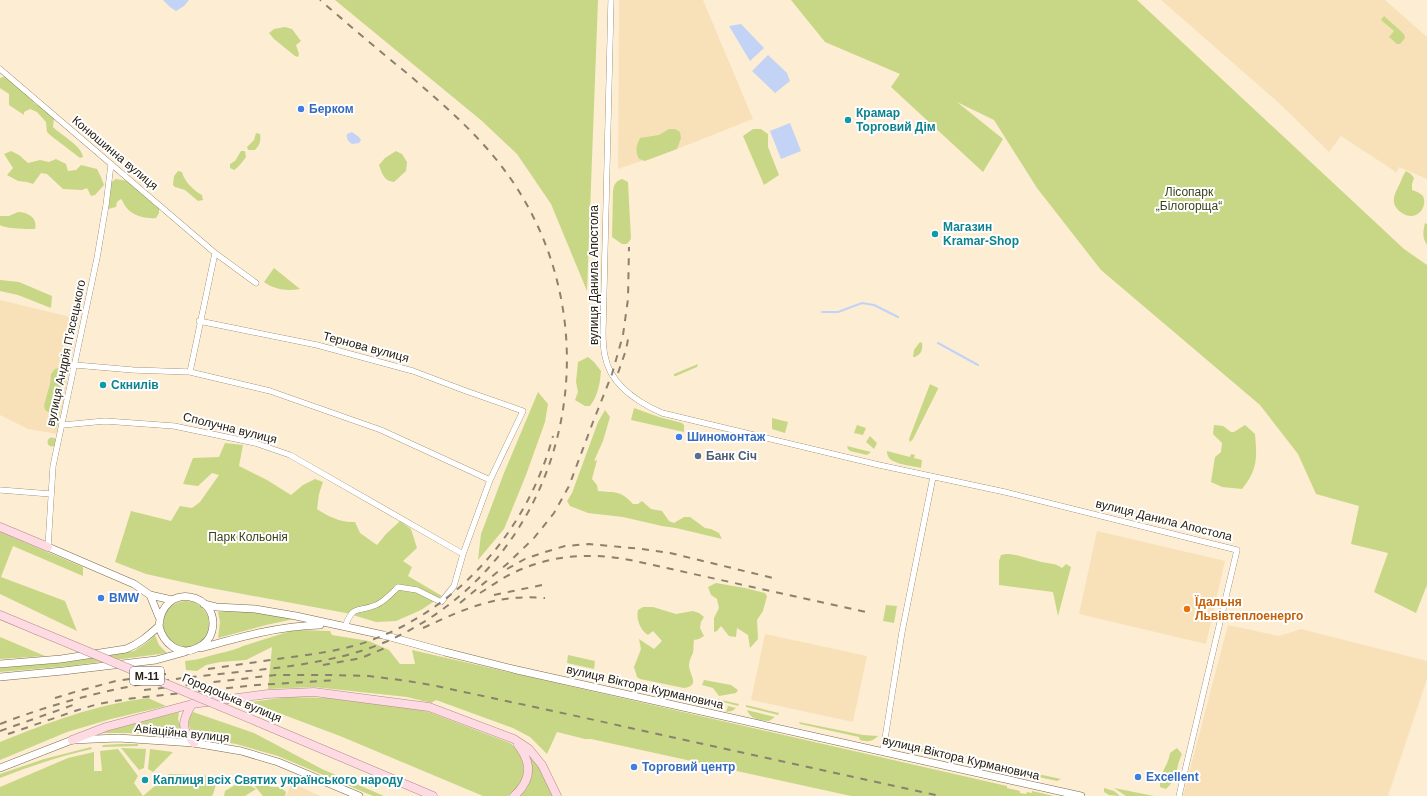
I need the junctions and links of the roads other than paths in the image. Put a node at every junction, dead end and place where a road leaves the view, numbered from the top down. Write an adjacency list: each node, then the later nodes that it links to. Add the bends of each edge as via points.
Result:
1 (611, 0): 10 (street, вулиця Данила Апостола, via 602,331 605,357 615,379 629,395 662,413)
2 (0, 69): 3 (street, Конюшинна вулиця)
3 (111, 164): 4 (street, Конюшинна вулиця); 7 (street, вулиця Андрія Пʼясецького, via 97,258)
4 (215, 253): 5 (street, Конюшинна вулиця); 6 (street)
5 (256, 283)
6 (200, 321): 8 (street); 11 (street, Тернова вулиця, via 317,345 413,371 523,411)
7 (75, 365): 8 (street); 9 (street, вулиця Андрія Пʼясецького)
8 (190, 372): 11 (street, via 270,390 381,430)
9 (62, 425): 13 (street, вулиця Андрія Пʼясецького, via 53,466); 16 (street, Сполучна вулиця, via 105,421 174,426 255,443 290,455)
10 (933, 477): 32 (street, via 902,632); 39 (street, вулиця Данила Апостола, via 1013,494 1237,550)
11 (490, 480): 16 (street)
12 (0, 490): 13 (street)
13 (51, 494): 15 (street, вулиця Андрія Пʼясецького)
14 (0, 527): 15 (main road)
15 (48, 547): 17 (street, via 134,584)
16 (463, 554): 24 (street, via 454,586 441,602 417,590 398,587 376,605 356,609 348,616)
17 (150, 595): 18 (street); 21 (street)
18 (172, 600): 19 (street, via 189,597); 21 (street, via 166,604)
19 (204, 604): 22 (street, вулиця Віктора Курмановича, via 216,608 254,609); 25 (street, via 213,617 212,633 202,646)
20 (0, 615): 35 (main road, Городоцька вулиця / М-11, bridge)
21 (159, 617): 23 (street)
22 (330, 624): 24 (street, вулиця Віктора Курмановича); 25 (street, via 272,629)
23 (158, 626): 25 (street, via 160,634 171,647); 26 (street, via 141,642 126,649 61,660)
24 (344, 627): 32 (street, вулиця Віктора Курмановича, via 517,670)
25 (194, 650): 27 (street, via 156,660)
26 (0, 664)
27 (0, 677)
28 (192, 704): 29 (main road, via 268,694 314,692 429,707); 30 (main road, via 106,727); 31 (main road, via 185,715 183,726)
29 (514, 739): 36 (main road, via 526,756 528,771 524,785); 37 (main road, via 529,749 542,765)
30 (72, 740): 31 (street, Авіаційна вулиця, via 118,738); 33 (street, Авіаційна вулиця)
31 (194, 743): 34 (street, Авіаційна вулиця, via 241,751 278,762)
32 (882, 751): 38 (street, вулиця Віктора Курмановича)
33 (0, 768)
34 (359, 796)
35 (433, 796)
36 (514, 796)
37 (557, 796)
38 (1081, 796)
39 (1179, 796)

